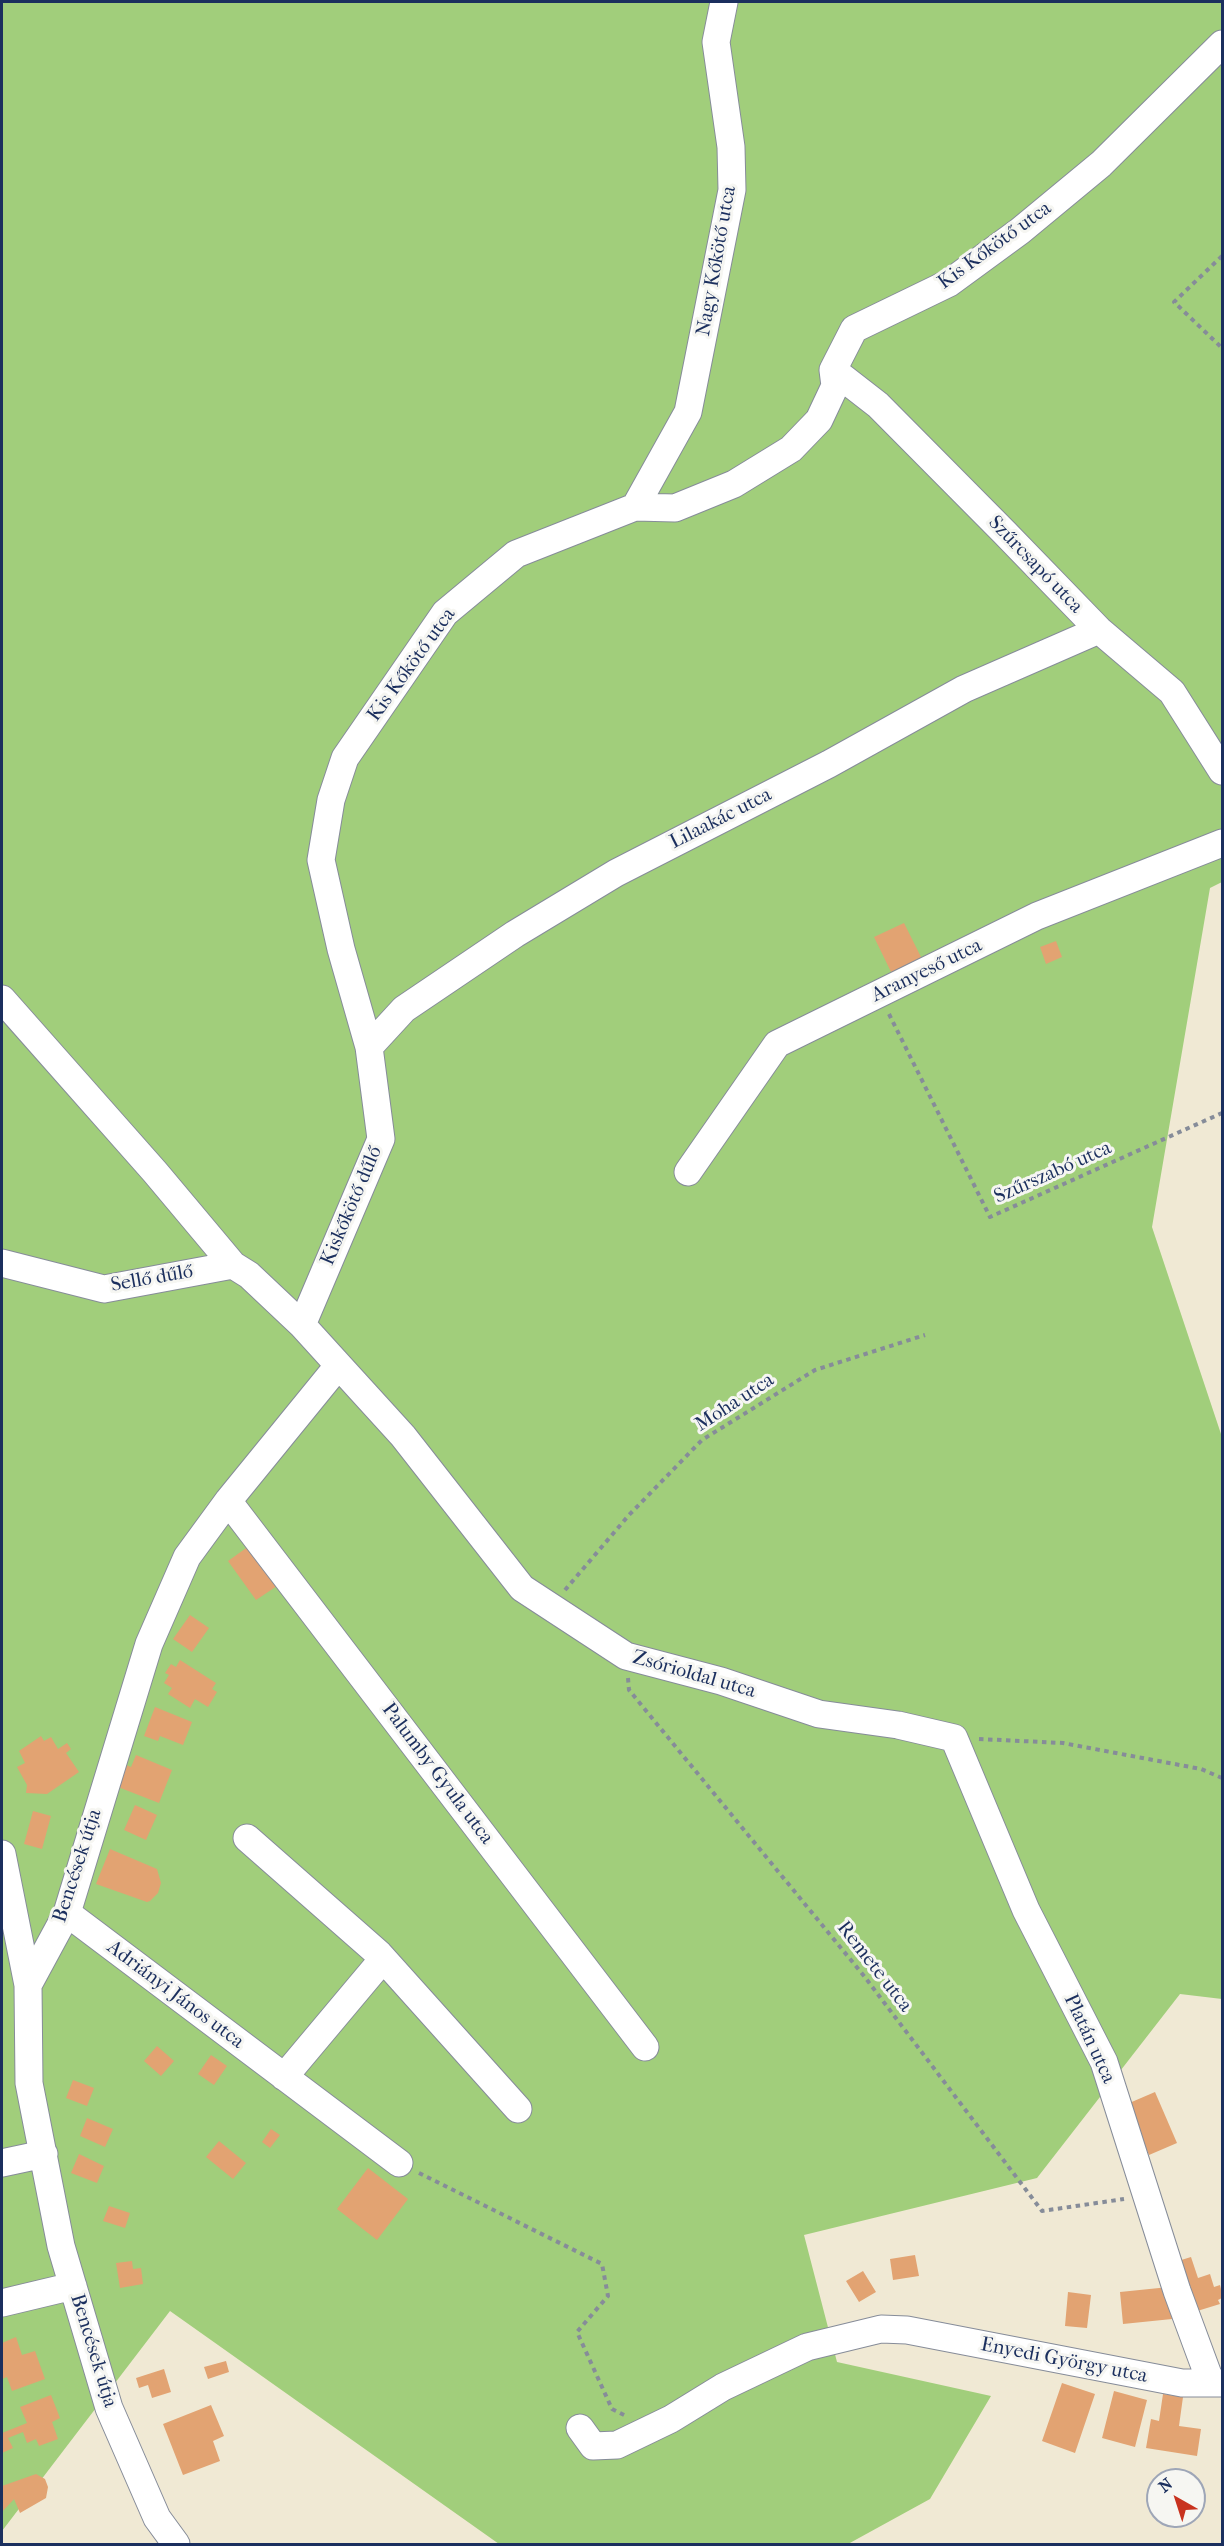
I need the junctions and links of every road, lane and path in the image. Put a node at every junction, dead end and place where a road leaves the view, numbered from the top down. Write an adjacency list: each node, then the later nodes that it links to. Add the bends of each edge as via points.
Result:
1 (724, 2): 6 (street, Nagy Kőkötő utca, via 716,42 732,190 688,412)
2 (1222, 44): 5 (street, Kis Kőkötő utca, via 1101,164 1020,231 949,283 854,330)
3 (1222, 256): 4 (path, via 1174,302)
4 (1222, 348)
5 (833, 370): 6 (street, Kis Kőkötő utca, via 835,386 819,420 791,449 734,484 675,508); 7 (street, Szűrcsapó utca, via 878,405)
6 (635, 507): 12 (street, Kis Kőkötő utca, via 516,554 445,614 345,758 331,800 321,860)
7 (1099, 630): 8 (street, Szűrcsapó utca, via 1172,692); 12 (street, Lilaakác utca, via 964,690 829,765 616,873 515,934 404,1009)
8 (1222, 771)
9 (1222, 843): 10 (street, Aranyeső utca, via 1037,916)
10 (879, 994): 13 (path, Szűrszabó utca, via 990,1217); 14 (street, Aranyeső utca, via 777,1044)
11 (2, 999): 16 (street, Zsórioldal utca)
12 (369, 1047): 17 (street, Kiskőkötő dűlő, via 381,1139)
13 (1222, 1113)
14 (688, 1172)
15 (2, 1263): 16 (street, Sellő dűlő, via 104,1289)
16 (233, 1265): 17 (street, Zsórioldal utca)
17 (302, 1325): 19 (street, Zsórioldal utca)
18 (925, 1335): 21 (path, Moha utca, via 815,1370 702,1440 629,1515)
19 (338, 1365): 20 (street, Bencések útja); 21 (street, Zsórioldal utca, via 403,1436 522,1588)
20 (228, 1501): 27 (street, Bencések útja, via 187,1557 149,1644); 30 (street, Palumby Gyula utca)
21 (551, 1606): 22 (street, Zsórioldal utca)
22 (626, 1656): 23 (street, Zsórioldal utca, via 721,1681 819,1714); 36 (path, Remete utca, via 628,1690 864,1977 1042,2211)
23 (954, 1738): 24 (path, via 1063,1743 1201,1769); 36 (street, Platán utca, via 1026,1910 1104,2062)
24 (1222, 1778)
25 (247, 1838): 28 (street)
26 (2, 1854): 29 (street)
27 (67, 1913): 29 (street, Bencések útja); 31 (street, Adriányi János utca)
28 (383, 1959): 31 (street); 32 (street)
29 (18, 1979): 33 (street, Bencések útja, via 29,2083)
30 (645, 2047)
31 (284, 2077): 35 (street, Adriányi János utca)
32 (518, 2109)
33 (44, 2154): 34 (street); 37 (street, Bencések útja)
34 (2, 2163)
35 (399, 2163): 41 (path, via 602,2264 608,2296 577,2332 612,2409)
36 (1147, 2196): 39 (street, Platán utca, via 1177,2291)
37 (73, 2286): 38 (street); 42 (street, Bencések útja, via 109,2408 157,2518)
38 (2, 2302)
39 (1216, 2383): 41 (street, Enyedi György utca, via 1182,2384 907,2330 882,2329 807,2347 723,2387)
40 (580, 2428): 41 (street, Enyedi György utca, via 593,2446 617,2445)
41 (650, 2429)
42 (176, 2544)

